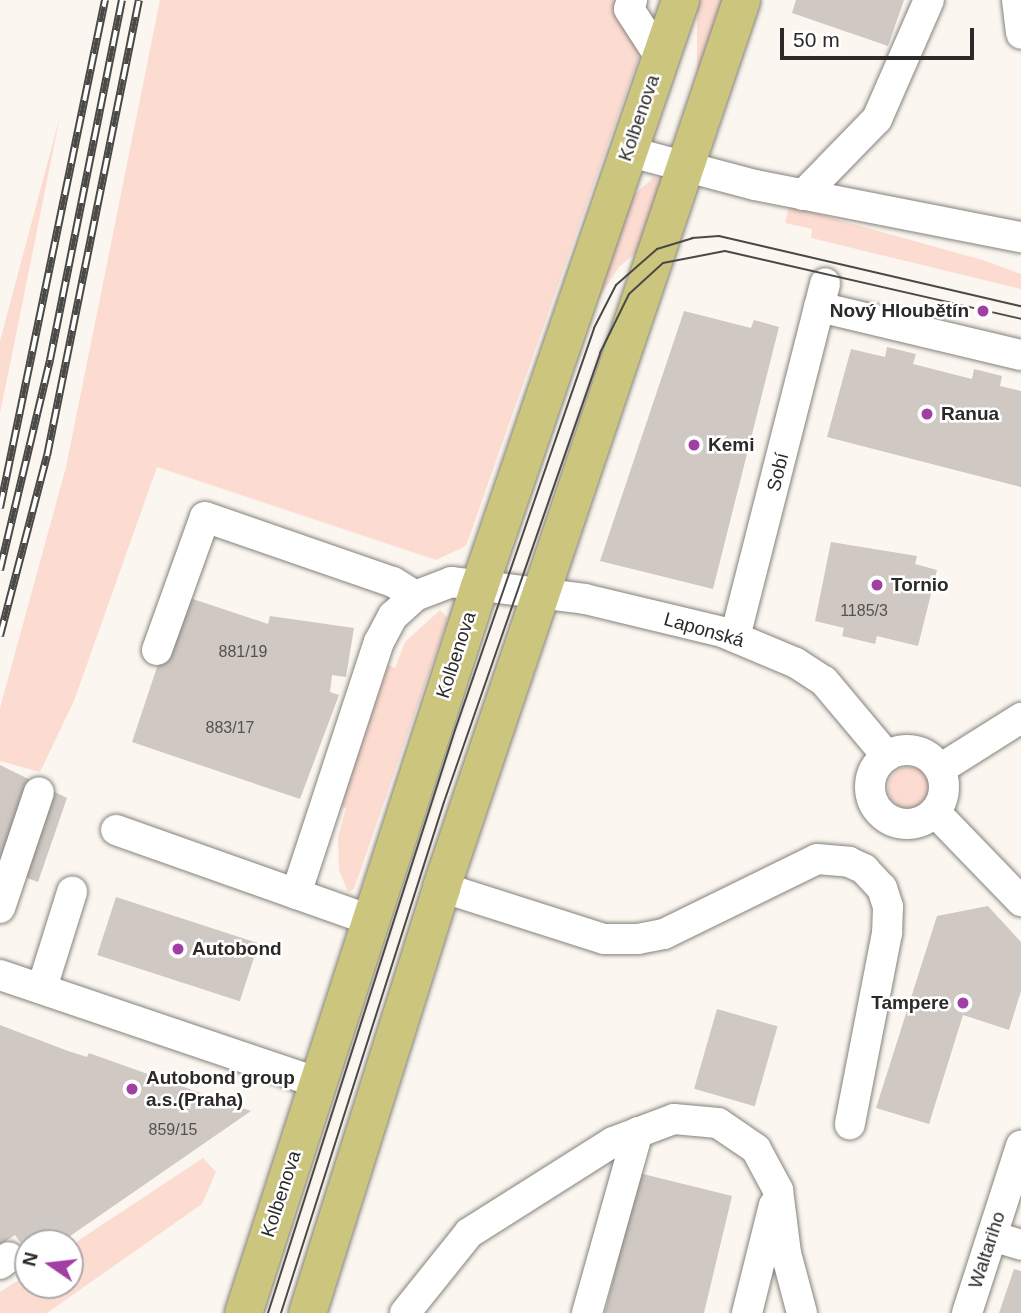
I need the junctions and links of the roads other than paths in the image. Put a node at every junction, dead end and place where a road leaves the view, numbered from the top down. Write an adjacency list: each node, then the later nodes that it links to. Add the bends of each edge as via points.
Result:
1 (632, 0): 7 (street, via 629,9)
2 (680, 0): 7 (main road, Kolbenova)
3 (741, 0): 9 (main road)
4 (929, 0): 10 (street, via 877,120)
5 (1017, 0): 6 (street)
6 (1021, 34)
7 (660, 57): 8 (main road, Kolbenova)
8 (628, 152): 9 (street); 13 (main road, Kolbenova)
9 (685, 166): 10 (street); 14 (main road)
10 (803, 195): 11 (street)
11 (1021, 237)
12 (1021, 355): 16 (street, Sobí, via 822,295)
13 (479, 586): 14 (street, Laponská); 15 (street, Laponská, via 451,582); 29 (main road, Kolbenova)
14 (540, 594): 16 (street, Laponská, via 585,599); 24 (main road)
15 (415, 596): 17 (street, via 393,582 205,517); 26 (street, via 393,616 379,642)
16 (735, 637): 19 (street, Laponská, via 796,663 824,681)
17 (158, 650)
18 (1021, 718): 20 (street)
19 (887, 756): 20 (street, via 898,751 922,753); 22 (street, via 878,764 870,785 876,808 905,825 927,820)
20 (940, 769): 22 (street, via 945,791)
21 (39, 792): 28 (street)
22 (935, 812): 27 (street)
23 (116, 830): 26 (street)
24 (441, 887): 33 (street, via 604,939 638,939 664,934 817,859 849,862 863,869 882,888 888,907 887,933); 39 (main road)
25 (72, 892): 31 (street)
26 (296, 894): 29 (street)
27 (1021, 901)
28 (0, 908)
29 (370, 920): 32 (main road, Kolbenova)
30 (0, 975): 31 (street)
31 (42, 988): 32 (street)
32 (317, 1082): 40 (main road, Kolbenova)
33 (850, 1124)
34 (638, 1132): 36 (street, via 674,1119 719,1123 756,1149); 41 (street, via 613,1142 469,1233); 42 (street)
35 (1021, 1146): 37 (street, Waltariho)
36 (778, 1190): 43 (street); 44 (street, via 786,1253)
37 (992, 1236): 38 (street); 45 (street, Waltariho)
38 (1021, 1245)
39 (310, 1304)
40 (243, 1313)
41 (405, 1313)
42 (587, 1313)
43 (747, 1313)
44 (802, 1313)
45 (967, 1313)

